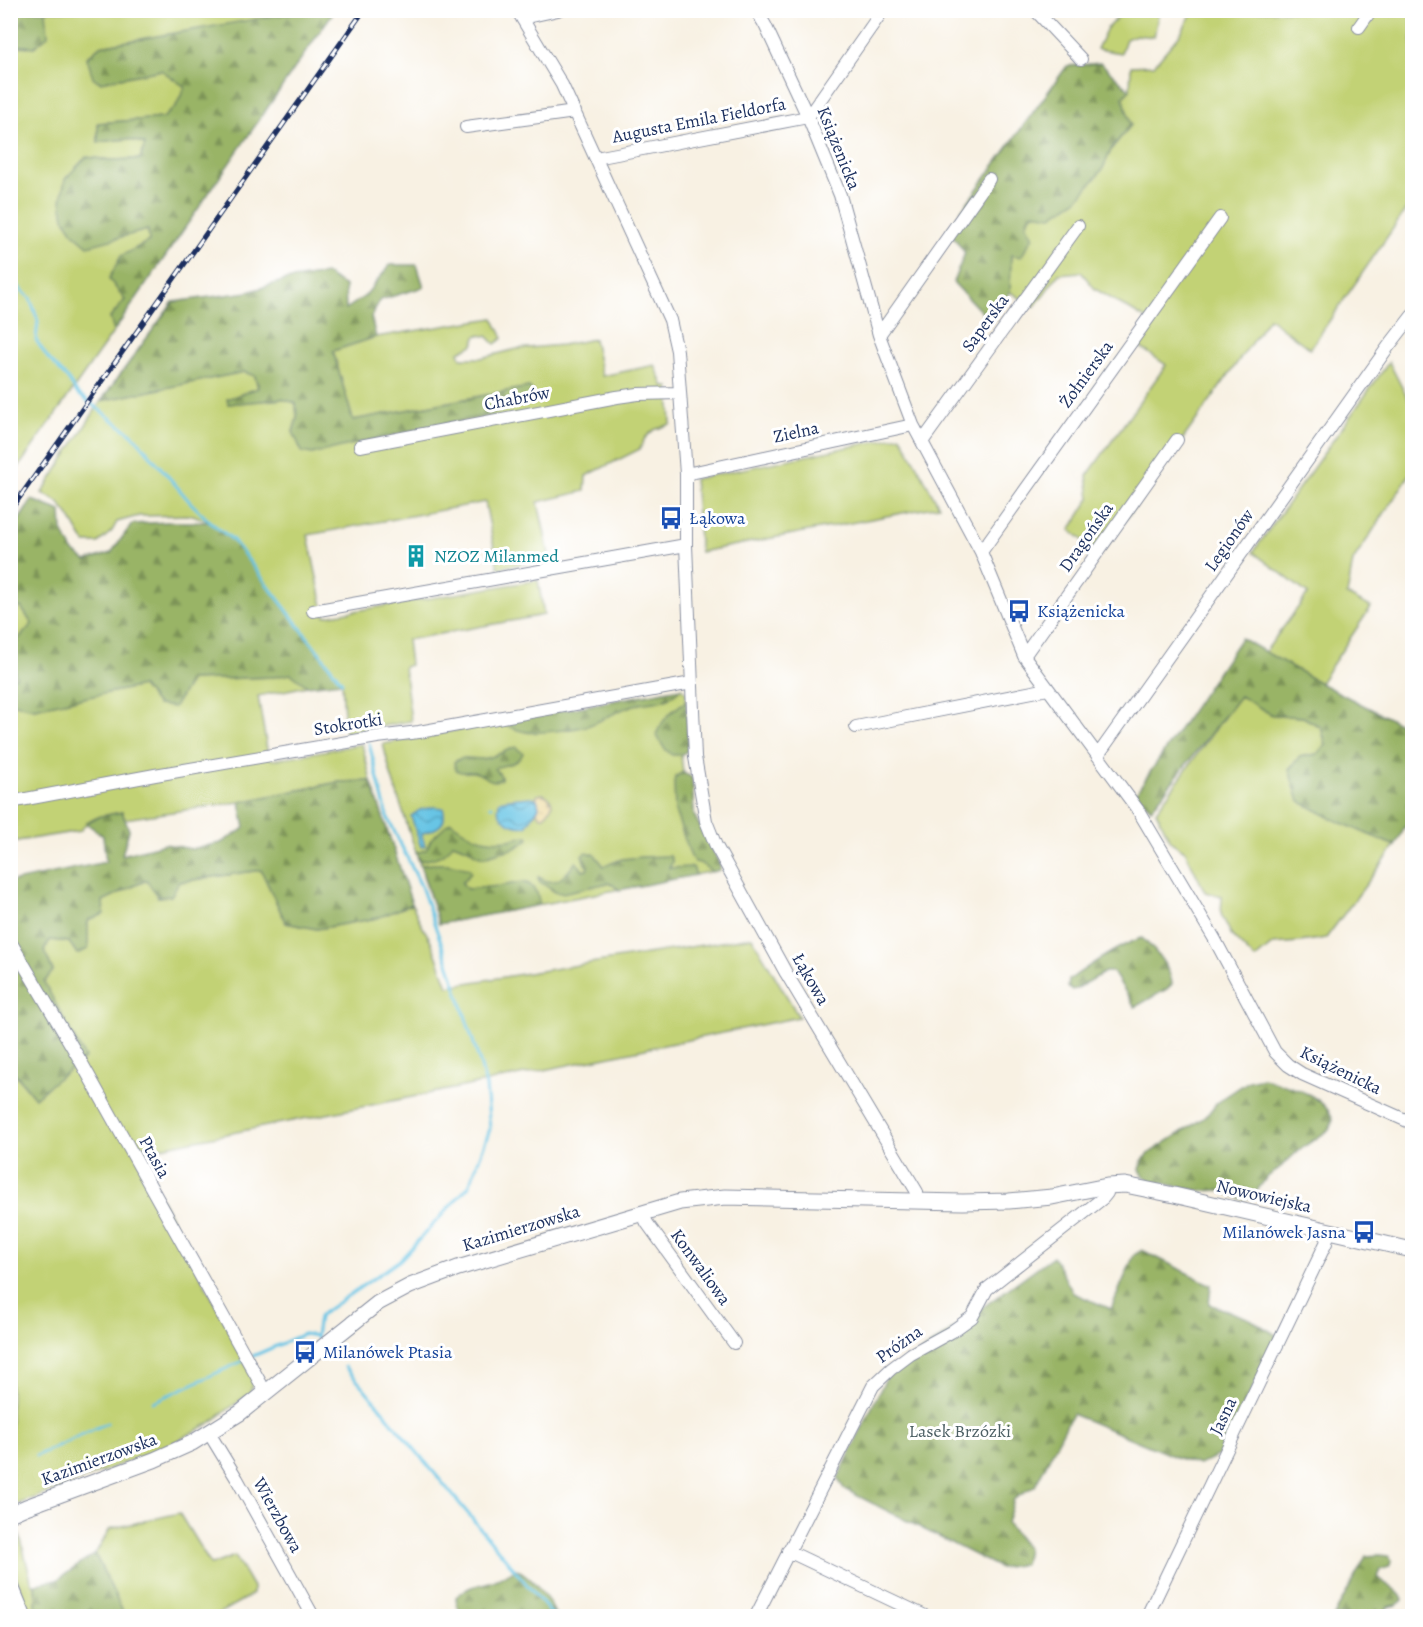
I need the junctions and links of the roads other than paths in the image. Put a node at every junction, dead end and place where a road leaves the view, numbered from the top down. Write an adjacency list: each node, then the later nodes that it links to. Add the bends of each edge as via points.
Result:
1 (558, 10): 6 (street)
2 (756, 10): 10 (street, Książenicka)
3 (883, 10): 10 (street)
4 (1035, 10): 8 (street)
5 (1371, 10): 7 (street)
6 (519, 14): 9 (street, Łąkowa)
7 (1359, 27)
8 (1081, 58)
9 (575, 112): 11 (street); 12 (street, Łąkowa)
10 (808, 117): 12 (street, Augusta Emila Fieldorfa); 17 (street, Książenicka, via 840,195)
11 (466, 127)
12 (596, 159): 18 (street, Łąkowa, via 670,320)
13 (989, 179): 17 (street)
14 (1220, 218): 25 (street, Żołnierska)
15 (1078, 226): 21 (street, Saperska)
16 (1413, 316): 31 (street, Legionów)
17 (879, 335): 19 (street, Książenicka)
18 (681, 393): 22 (street, Chabrów, via 617,397); 23 (street, Łąkowa)
19 (913, 425): 21 (street, Książenicka); 23 (street, Zielna)
20 (1177, 440): 27 (street, Dragońska)
21 (921, 442): 25 (street, Książenicka)
22 (360, 446)
23 (687, 474): 24 (street, Łąkowa)
24 (686, 545): 26 (street); 28 (street, Łąkowa)
25 (981, 552): 27 (street, Książenicka)
26 (313, 611)
27 (1024, 656): 29 (street, Książenicka)
28 (692, 683): 32 (street, Stokrotki); 36 (street, Łąkowa, via 695,757 706,821 716,846 786,973 917,1192)
29 (1048, 689): 30 (street); 31 (street, Książenicka)
30 (856, 727)
31 (1098, 755): 34 (street, Książenicka, via 1138,810 1275,1052 1302,1074)
32 (10, 802)
33 (10, 941): 41 (street, Ptasia)
34 (1413, 1123)
35 (1107, 1186): 36 (street, Kazimierzowska, via 1032,1199); 38 (street, Nowowiejska, via 1150,1190); 44 (street, Próżna, via 1103,1198 987,1289 972,1317 911,1354 873,1386)
36 (917, 1202): 37 (street, Kazimierzowska, via 725,1197 680,1202)
37 (642, 1212): 40 (street, Konwaliowa); 41 (street, Kazimierzowska, via 410,1286 378,1303)
38 (1329, 1231): 39 (street, Nowowiejska); 50 (street, Jasna)
39 (1413, 1250)
40 (734, 1343)
41 (266, 1393): 42 (street, Kazimierzowska)
42 (209, 1433): 43 (street, Kazimierzowska, via 154,1460); 47 (street, Wierzbowa)
43 (10, 1514)
44 (788, 1551): 48 (street, Próżna); 49 (street)
45 (10, 1580): 46 (street)
46 (25, 1617)
47 (314, 1617)
48 (756, 1617)
49 (925, 1617)
50 (1147, 1617)

